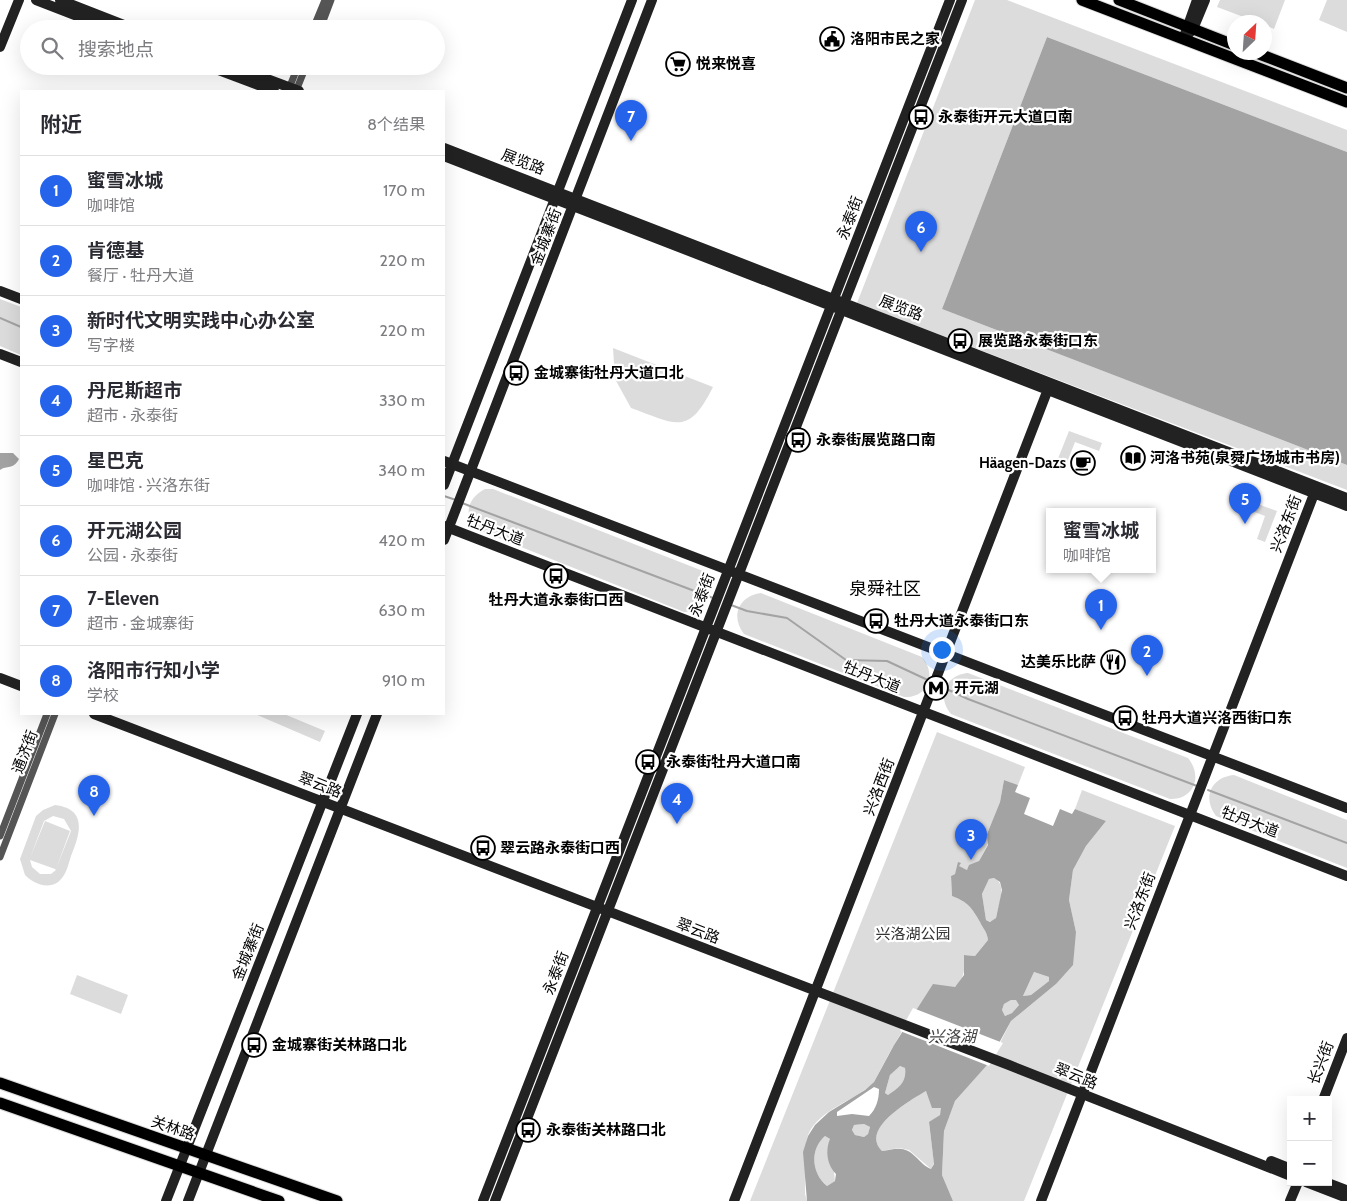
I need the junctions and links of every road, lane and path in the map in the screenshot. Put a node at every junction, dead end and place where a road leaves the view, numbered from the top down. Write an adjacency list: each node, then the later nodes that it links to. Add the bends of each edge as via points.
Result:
1 (12, 0): 20 (main road)
2 (19, 0): 23 (main road)
3 (36, 0): 15 (main road)
4 (60, 0): 16 (main road)
5 (324, 0): 17 (street)
6 (331, 0): 18 (street)
7 (632, 0): 35 (main road, 金城寨街)
8 (652, 0): 36 (main road, 金城寨街)
9 (950, 0): 39 (main road, 永泰街)
10 (962, 0): 40 (main road, 永泰街)
11 (1082, 0): 21 (main road)
12 (1119, 0): 19 (main road)
13 (1197, 0): 19 (main road)
14 (1205, 0): 19 (main road)
15 (88, 20)
16 (111, 20)
17 (316, 20)
18 (323, 20)
19 (1190, 28): 21 (main road); 22 (main road)
20 (0, 30)
21 (1184, 39): 32 (main road)
22 (1227, 42)
23 (0, 47)
24 (1272, 59): 29 (main road)
25 (232, 75): 30 (main road)
26 (255, 75): 31 (main road)
27 (296, 75): 31 (street)
28 (302, 75): 31 (street)
29 (1347, 88)
30 (271, 90)
31 (294, 90)
32 (1347, 102)
33 (445, 148): 35 (main road, 展览路)
34 (445, 156): 35 (main road, 展览路)
35 (557, 196): 36 (main road, 展览路); 44 (main road, 金城寨街)
36 (575, 203): 39 (main road, 展览路); 45 (main road, 金城寨街)
37 (0, 291): 38 (main road)
38 (20, 299)
39 (834, 302): 40 (main road, 展览路); 51 (main road, 永泰街)
40 (844, 306): 43 (main road, 展览路); 52 (main road, 永泰街)
41 (0, 354): 42 (main road)
42 (20, 362)
43 (1052, 388): 47 (main road, 展览路); 55 (main road, 兴洛西街)
44 (448, 463): 45 (main road); 46 (main road, 金城寨街)
45 (471, 472): 50 (main road, 金城寨街); 51 (main road)
46 (445, 481)
47 (1317, 492): 48 (main road, 展览路); 49 (main road, 展览路); 67 (main road, 兴洛东街)
48 (1347, 498)
49 (1347, 506)
50 (446, 527): 53 (main road, 牡丹大道)
51 (728, 570): 52 (main road); 53 (main road, 永泰街)
52 (739, 575): 54 (main road, 永泰街); 55 (main road)
53 (706, 628): 54 (main road, 牡丹大道); 75 (main road, 永泰街)
54 (716, 632): 60 (main road, 牡丹大道); 75 (main road, 永泰街)
55 (948, 656): 60 (main road, 兴洛西街); 67 (main road)
56 (0, 671): 58 (main road)
57 (0, 678): 59 (main road)
58 (20, 679)
59 (20, 686)
60 (925, 714): 71 (main road, 牡丹大道); 76 (main road, 兴洛西街)
61 (47, 715): 72 (street, 通济街)
62 (55, 715): 73 (street, 通济街)
63 (97, 715): 68 (main road, 翠云路)
64 (114, 715): 68 (main road, 翠云路)
65 (357, 715): 68 (main road, 金城寨街)
66 (377, 715): 69 (main road)
67 (1215, 758): 70 (main road); 71 (main road, 兴洛东街)
68 (324, 799): 69 (main road, 翠云路); 84 (main road, 金城寨街)
69 (341, 806): 75 (main road, 翠云路); 85 (main road)
70 (1347, 808)
71 (1192, 816): 74 (main road, 牡丹大道); 80 (main road, 兴洛东街)
72 (0, 836)
73 (0, 856)
74 (1347, 876)
75 (603, 907): 76 (main road, 翠云路); 100 (main road, 永泰街); 101 (main road, 永泰街)
76 (820, 991): 80 (main road, 翠云路); 102 (main road, 兴洛西街); 103 (main road, 兴洛西街)
77 (1347, 1038): 81 (main road, 长兴街)
78 (1347, 1055): 82 (main road, 长兴街)
79 (0, 1083): 84 (main road, 关林路)
80 (1086, 1093): 87 (main road, 翠云路); 89 (main road, 翠云路); 104 (main road, 兴洛东街); 105 (main road, 兴洛东街)
81 (1325, 1096)
82 (1331, 1096)
83 (0, 1102): 86 (main road)
84 (186, 1148): 85 (main road, 关林路); 86 (main road, 金城寨街)
85 (205, 1155): 88 (main road); 99 (main road, 关林路)
86 (179, 1166): 88 (main road); 96 (main road, 金城寨街)
87 (1287, 1168)
88 (199, 1173): 97 (main road); 98 (main road)
89 (1287, 1174)
90 (1332, 1185): 94 (main road)
91 (1290, 1186): 106 (main road)
92 (1296, 1186): 107 (main road)
93 (1316, 1186): 95 (main road)
94 (1347, 1191)
95 (1347, 1198)
96 (166, 1201)
97 (188, 1201)
98 (278, 1201)
99 (337, 1201)
100 (483, 1201)
101 (495, 1201)
102 (734, 1201)
103 (740, 1201)
104 (1041, 1201)
105 (1046, 1201)
106 (1284, 1201)
107 (1290, 1201)

